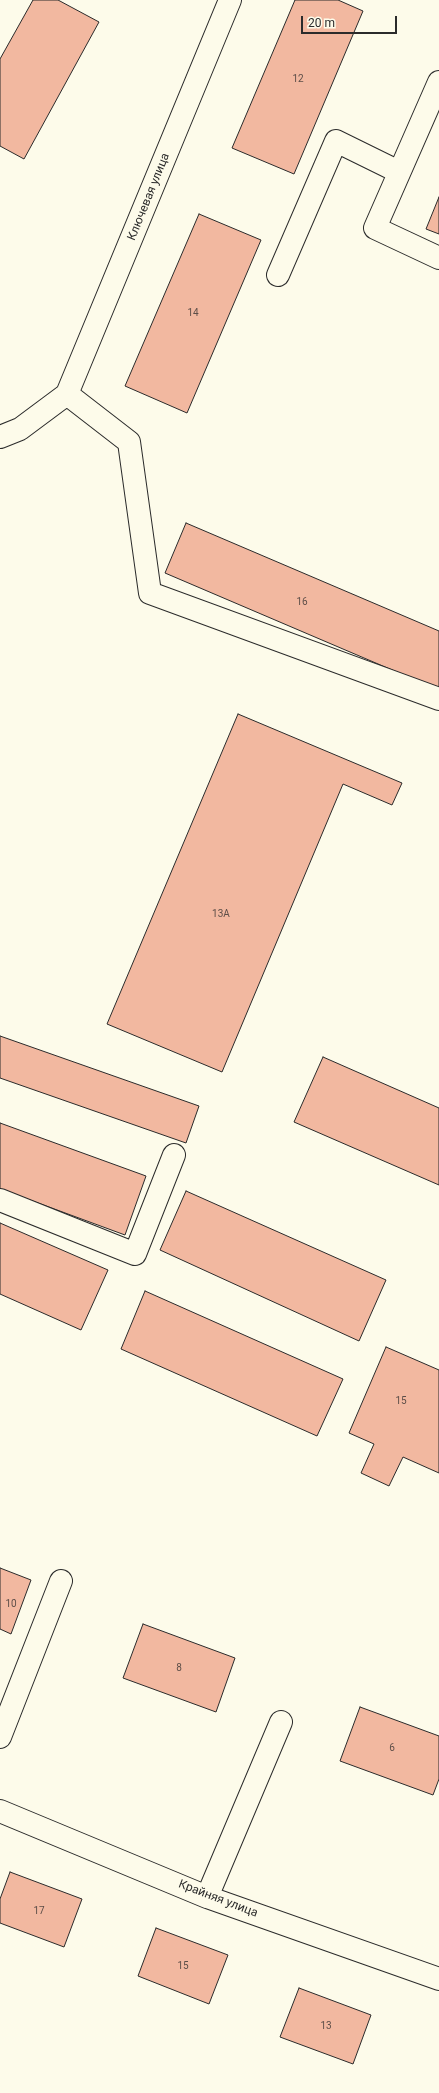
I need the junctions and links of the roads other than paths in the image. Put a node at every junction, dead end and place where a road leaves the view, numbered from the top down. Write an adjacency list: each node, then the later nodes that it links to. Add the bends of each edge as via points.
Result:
1 (230, 0): 6 (street, Ключевая улица)
2 (439, 82): 3 (street)
3 (399, 172): 4 (street, via 374,228); 5 (street, via 336,141)
4 (439, 258)
5 (278, 275)
6 (67, 394): 7 (street, via 20,428); 8 (street, via 129,442 150,593)
7 (0, 437)
8 (439, 699)
9 (174, 1155): 10 (street, via 135,1254)
10 (0, 1200)
11 (61, 1580): 13 (street)
12 (281, 1722): 15 (street)
13 (0, 1736)
14 (0, 1811): 15 (street, Крайняя улица)
15 (207, 1897): 16 (street, Крайняя улица)
16 (439, 1978)

